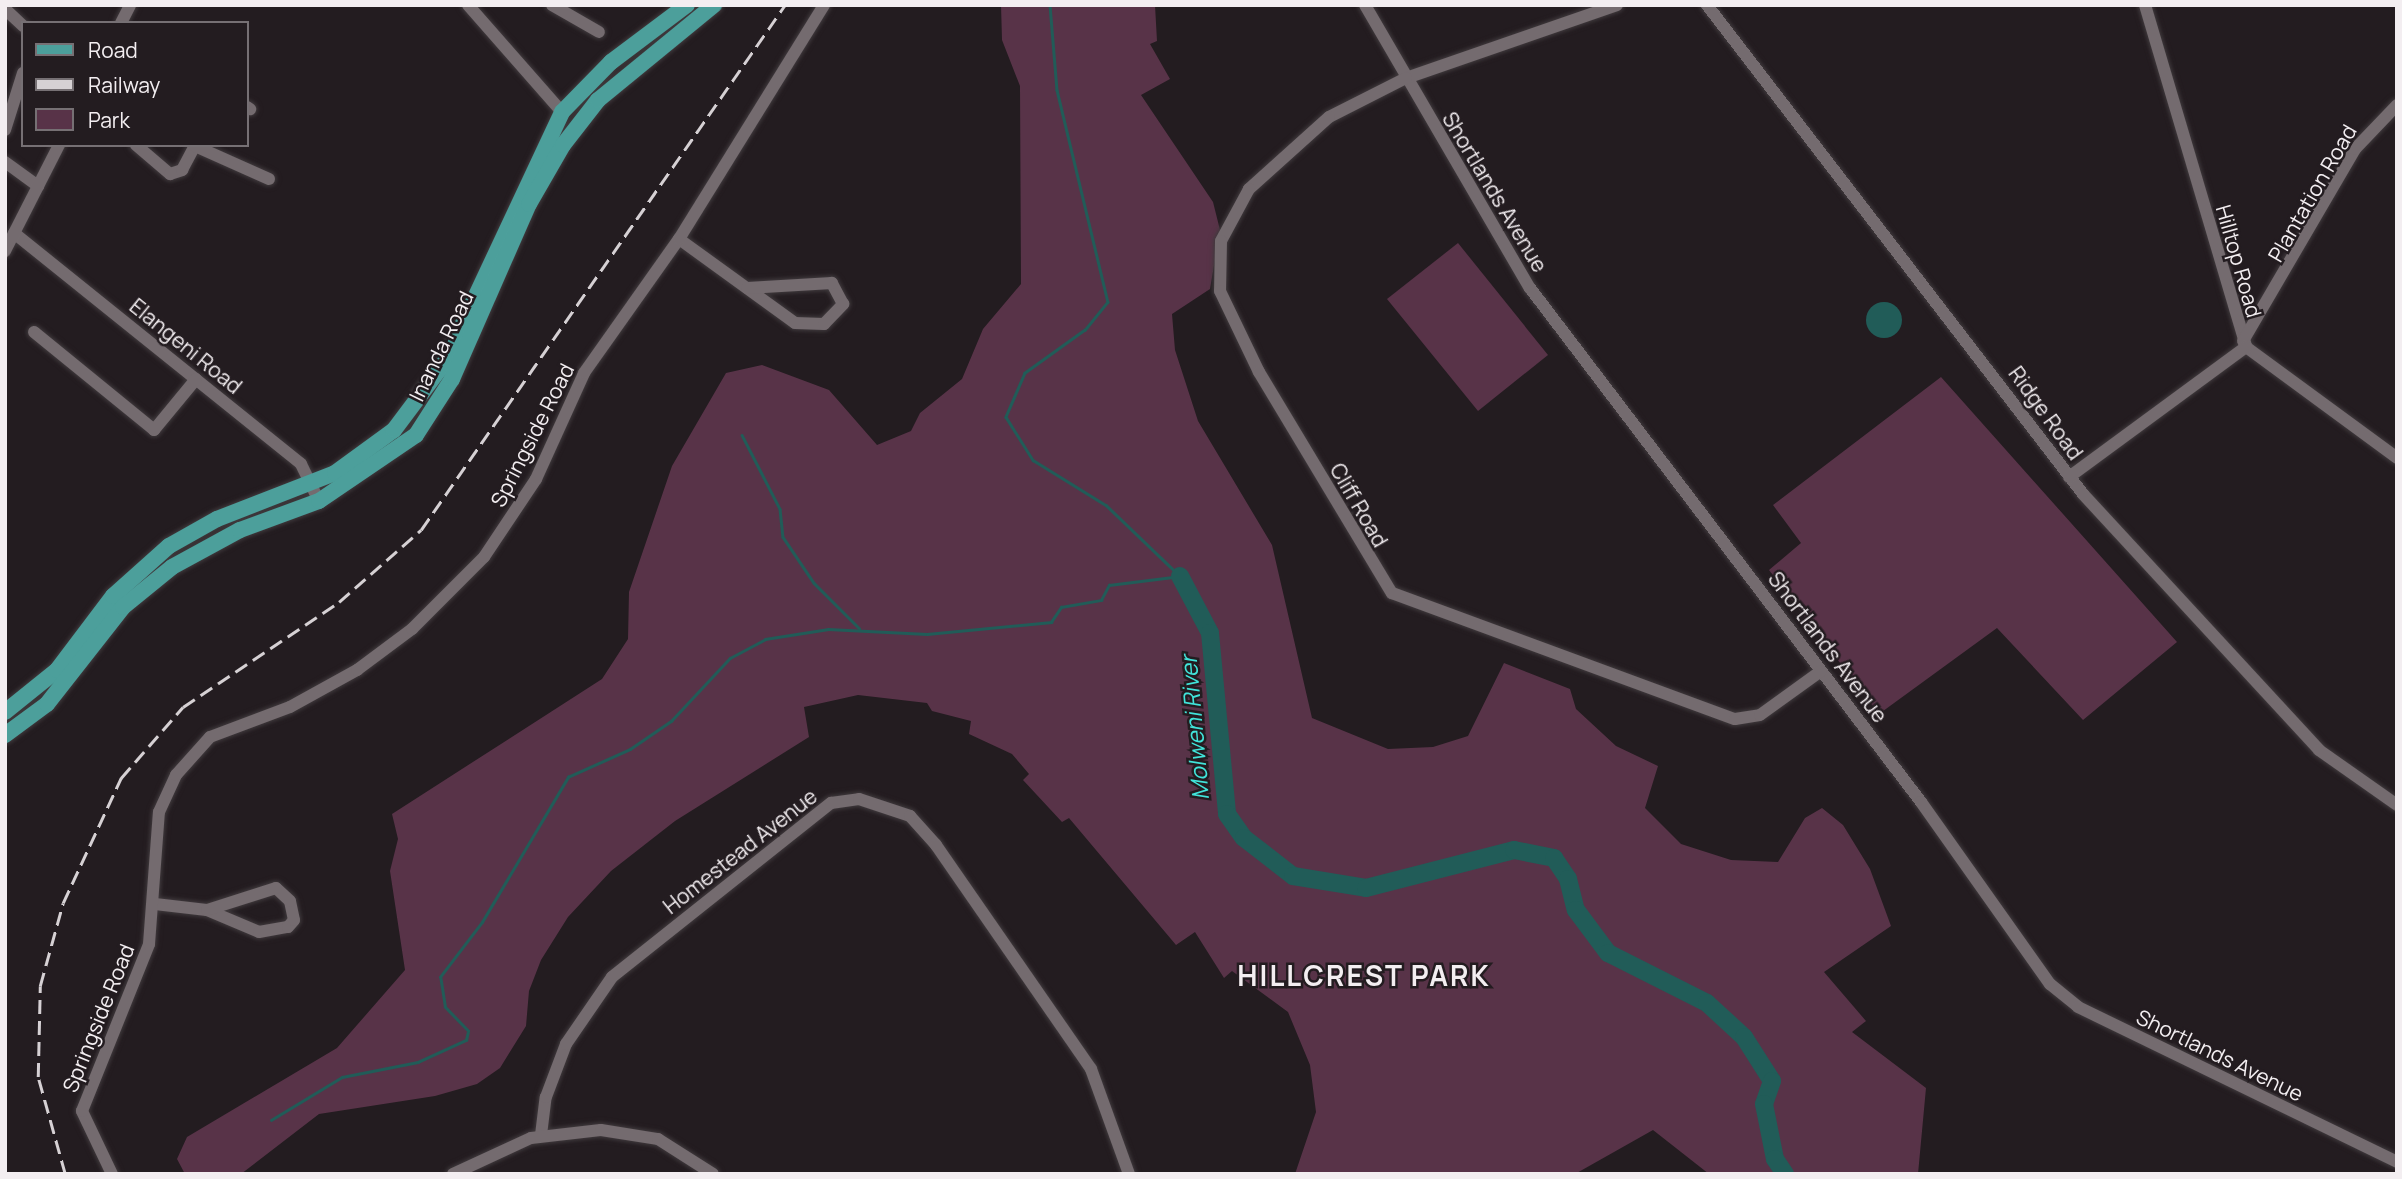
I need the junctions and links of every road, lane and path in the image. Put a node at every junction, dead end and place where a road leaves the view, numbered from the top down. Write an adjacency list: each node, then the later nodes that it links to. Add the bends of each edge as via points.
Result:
1 (130, 5): 12 (street)
2 (468, 5): 18 (street)
3 (552, 5): 14 (street)
4 (687, 5): 18 (main road, Inanda Road, via 611,62)
5 (714, 5): 37 (main road, Inanda Road, via 598,100 563,145 529,204 453,379 424,425 396,454)
6 (824, 5): 28 (street, Springside Road)
7 (1365, 5): 15 (street, Shortlands Avenue)
8 (1617, 5): 15 (street, Cliff Road)
9 (1707, 5): 35 (street, Ridge Road)
10 (2145, 5): 32 (street, Hilltop Road)
11 (5, 9): 13 (street)
12 (122, 21)
13 (21, 24)
14 (599, 32)
15 (1406, 78): 38 (street, Shortlands Avenue, via 1530,288); 38 (street, Cliff Road, via 1329,117 1277,159 1249,189 1221,241 1217,265 1225,306 1242,341 1385,587 1405,600 1735,719 1760,715)
16 (21, 79): 19 (street)
17 (2397, 104): 32 (street, Plantation Road, via 2355,149)
18 (562, 112): 36 (main road, Inanda Road, via 432,384 374,448)
19 (5, 130)
20 (58, 147): 26 (street)
21 (139, 147): 22 (street, via 173,174)
22 (194, 147)
23 (197, 147): 25 (street)
24 (5, 162): 26 (street)
25 (269, 179)
26 (38, 186): 27 (street)
27 (14, 233): 29 (street); 33 (street, Elangeni Road)
28 (680, 239): 30 (street); 42 (street, Springside Road, via 584,373 536,479 484,556 412,629 357,670 290,707 230,727 191,754 159,812)
29 (5, 251)
30 (747, 288): 30 (street, via 832,283 843,304 830,320 802,326)
31 (34, 332): 33 (street, via 154,430)
32 (2245, 344): 34 (street, Hilltop Road); 35 (street, Plantation Road)
33 (196, 379): 36 (street, Elangeni Road, via 301,464)
34 (2397, 458)
35 (2069, 477): 41 (street, Ridge Road, via 2319,750)
36 (313, 484): 37 (street, Elangeni Road); 39 (main road, Inanda Road, via 217,519 169,546 113,596 57,670)
37 (319, 501): 40 (main road, Inanda Road, via 208,545 144,587 47,704)
38 (1821, 671): 45 (street, Shortlands Avenue, via 2058,993)
39 (5, 712)
40 (5, 735)
41 (2397, 805)
42 (155, 904): 43 (street); 46 (street, Springside Road, via 139,970 82,1111)
43 (207, 910): 43 (street, via 276,888 290,901 294,920 259,932)
44 (541, 1135): 47 (street); 48 (street, via 601,1130 658,1139); 49 (street, Homestead Avenue, via 546,1097 566,1044 612,977 831,803 859,799 910,816 936,845 1087,1062)
45 (2397, 1162)
46 (112, 1174)
47 (453, 1174)
48 (713, 1174)
49 (1129, 1174)

